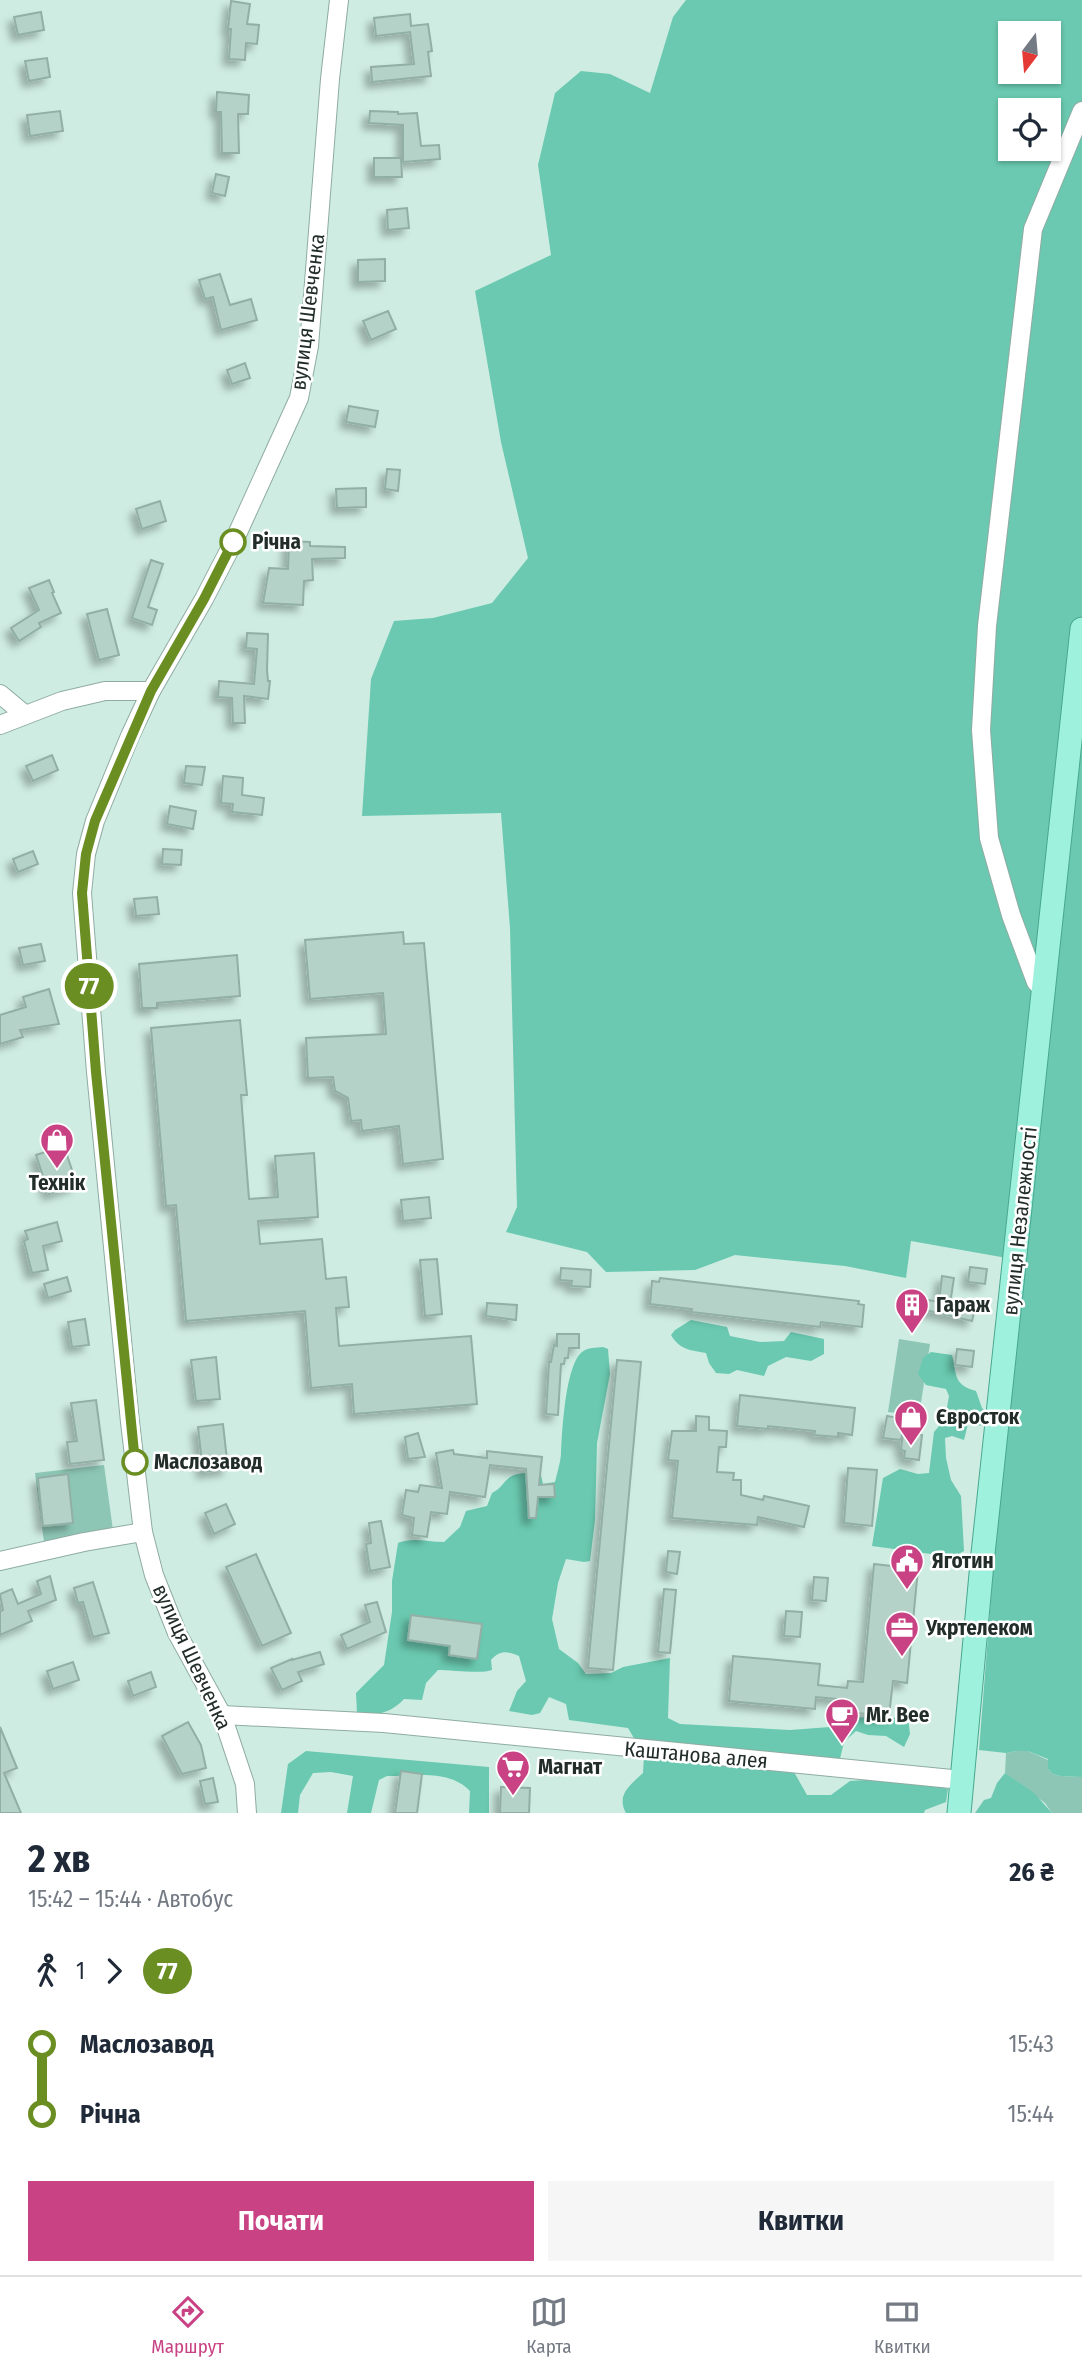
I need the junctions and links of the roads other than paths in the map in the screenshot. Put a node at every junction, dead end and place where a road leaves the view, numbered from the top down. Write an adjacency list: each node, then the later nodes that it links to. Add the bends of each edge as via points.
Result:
1 (339, 0): 4 (street, вулиця Шевченка, via 309,346 299,398 234,541)
2 (1082, 111): 8 (street, via 1033,229 987,626 981,730 989,838 1011,915 1036,982)
3 (1082, 629): 8 (main road, вулиця Незалежності)
4 (151, 691): 6 (street, via 105,691); 9 (street, вулиця Шевченка, via 95,821 82,893)
5 (0, 694): 6 (street)
6 (24, 714): 7 (street)
7 (0, 725)
8 (1045, 992): 12 (main road, вулиця Незалежності)
9 (144, 1532): 10 (street); 11 (street, вулиця Шевченка, via 154,1575 177,1633)
10 (0, 1561)
11 (222, 1715): 12 (street, Каштанова алея, via 384,1723); 13 (street, вулиця Шевченка, via 245,1784)
12 (962, 1780): 14 (main road, вулиця Незалежності)
13 (247, 1813)
14 (959, 1813)

